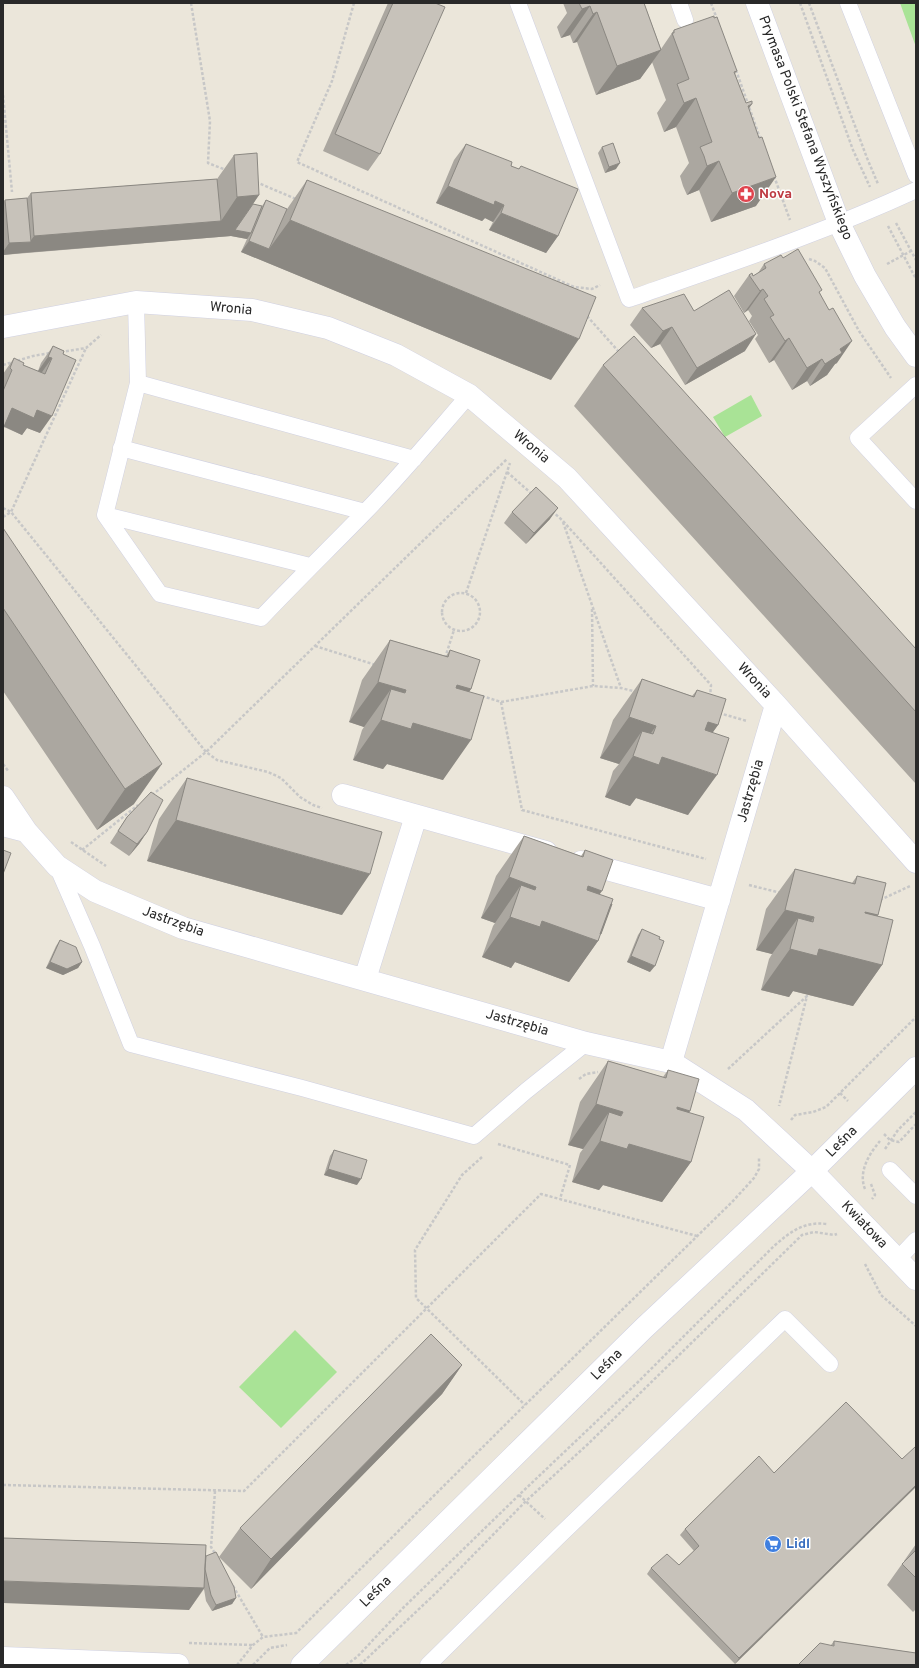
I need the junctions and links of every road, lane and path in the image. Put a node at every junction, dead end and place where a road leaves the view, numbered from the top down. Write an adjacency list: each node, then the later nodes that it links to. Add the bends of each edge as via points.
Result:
1 (191, 3): 11 (path, via 210,122 208,163)
2 (354, 3): 20 (path, via 332,81 297,162 574,287 592,289)
3 (518, 3): 20 (lane)
4 (679, 3): 9 (lane)
5 (757, 3): 18 (street, Prymasa Polski Stefana Wyszyńskiego)
6 (800, 3): 17 (path, via 853,150)
7 (809, 3): 17 (path)
8 (848, 3): 12 (lane)
9 (685, 20)
10 (3, 95): 15 (path)
11 (230, 172)
12 (916, 175)
13 (251, 180): 16 (path)
14 (916, 190): 17 (lane)
15 (12, 192)
16 (302, 201)
17 (883, 205): 18 (lane); 19 (path); 21 (path)
18 (839, 223): 20 (lane, via 629,299); 27 (street, Prymasa Polski Stefana Wyszyńskiego, via 866,276)
19 (916, 260)
20 (620, 274)
21 (916, 279)
22 (136, 302): 24 (lane); 25 (street, Wronia); 32 (street, Wronia, via 252,310 328,328 396,355)
23 (580, 313): 28 (path, via 587,316)
24 (137, 326): 26 (path, via 106,330); 30 (lane)
25 (3, 327)
26 (86, 348): 29 (path, via 33,356); 40 (path)
27 (916, 356)
28 (624, 357)
29 (3, 365)
30 (138, 383): 33 (lane); 34 (lane)
31 (916, 385): 37 (lane, via 858,438)
32 (469, 395): 34 (lane); 58 (street, Wronia, via 567,478)
33 (121, 448): 41 (lane); 42 (lane)
34 (414, 459): 41 (lane)
35 (507, 472): 36 (path); 46 (path); 49 (path, via 509,459)
36 (534, 496)
37 (916, 501)
38 (3, 508): 40 (path)
39 (551, 510): 44 (path)
40 (11, 512): 43 (path); 61 (path)
41 (365, 512): 45 (lane)
42 (105, 515): 45 (lane); 45 (lane, via 160,594 261,618)
43 (3, 517)
44 (562, 520): 47 (path); 57 (path, via 710,685)
45 (310, 566)
46 (466, 593): 48 (path, via 454,594 446,601 442,612 445,623); 48 (path, via 476,600 481,612 477,624 466,631)
47 (592, 606): 52 (path); 53 (path)
48 (454, 630): 50 (path)
49 (315, 646): 51 (path); 61 (path)
50 (443, 664)
51 (383, 668)
52 (594, 686): 53 (path); 56 (path)
53 (621, 688): 54 (path)
54 (643, 694)
55 (480, 696): 56 (path)
56 (501, 702): 73 (path, via 522,810)
57 (709, 704)
58 (776, 705): 74 (street, Wronia); 80 (street, Jastrzębia)
59 (716, 712): 60 (path)
60 (753, 722)
61 (206, 752): 64 (path); 67 (path, via 217,760 268,772 281,778 300,797 313,805)
62 (3, 764): 63 (path)
63 (12, 776)
64 (150, 796)
65 (3, 797): 70 (street)
66 (144, 801): 72 (path)
67 (335, 802): 68 (street)
68 (416, 816): 80 (street); 82 (street)
69 (3, 825): 70 (street)
70 (26, 831): 75 (street, Jastrzębia)
71 (70, 841): 72 (path)
72 (82, 850): 76 (path)
73 (712, 860)
74 (916, 862)
75 (57, 866): 82 (street, Jastrzębia, via 94,891 183,928); 84 (lane, via 92,946 130,1044 474,1136)
76 (108, 867)
77 (742, 884): 79 (path)
78 (912, 884): 81 (path)
79 (788, 895)
80 (719, 900): 85 (street, Jastrzębia)
81 (875, 902)
82 (364, 979): 84 (street, Jastrzębia)
83 (916, 1017): 93 (path, via 826,1107)
84 (586, 1043): 85 (street, Jastrzębia)
85 (671, 1062): 96 (street, Jastrzębia, via 746,1110)
86 (916, 1068): 104 (street, Leśna)
87 (601, 1071): 89 (path, via 586,1074)
88 (723, 1073): 90 (path, via 807,996)
89 (576, 1080)
90 (778, 1111)
91 (916, 1112): 98 (path)
92 (790, 1114): 93 (path)
93 (795, 1115): 96 (path)
94 (916, 1124): 98 (path, via 899,1142)
95 (885, 1135): 105 (path, via 870,1153 864,1166 862,1182 871,1202 875,1195)
96 (776, 1138): 102 (path); 104 (street, Jastrzębia)
97 (502, 1139): 107 (path, via 496,1144 570,1165)
98 (890, 1140): 101 (path)
99 (756, 1151): 102 (path)
100 (485, 1154): 115 (path, via 462,1175 415,1250 416,1298)
101 (882, 1154)
102 (759, 1157): 110 (path, via 759,1169 754,1178)
103 (890, 1170): 106 (lane)
104 (812, 1171): 112 (street, Kwiatowa); 130 (street, Leśna, via 644,1328)
105 (870, 1180)
106 (916, 1196)
107 (560, 1199): 110 (path); 115 (path, via 541,1194)
108 (832, 1225): 121 (path, via 803,1225 792,1230 778,1242 638,1382)
109 (836, 1229): 122 (path, via 840,1232 834,1235 814,1232 802,1235)
110 (697, 1236): 118 (path)
111 (916, 1240): 112 (lane)
112 (897, 1260): 114 (street, Kwiatowa)
113 (864, 1261): 116 (path, via 881,1295)
114 (916, 1279)
115 (427, 1309): 118 (path); 120 (path, via 244,1491)
116 (916, 1326)
117 (830, 1364): 133 (lane, via 785,1319)
118 (525, 1405): 126 (path, via 296,1633)
119 (3, 1485): 120 (path)
120 (215, 1491): 124 (path, via 211,1548)
121 (519, 1495): 122 (path); 131 (path, via 403,1608 357,1657)
122 (526, 1501): 123 (path); 132 (path, via 438,1591)
123 (544, 1518)
124 (219, 1561)
125 (231, 1582): 126 (path)
126 (264, 1637): 129 (path, via 253,1645)
127 (3, 1658): 128 (street)
128 (178, 1665)
129 (237, 1665)
130 (302, 1665)
131 (346, 1665)
132 (360, 1665)
133 (428, 1665)

